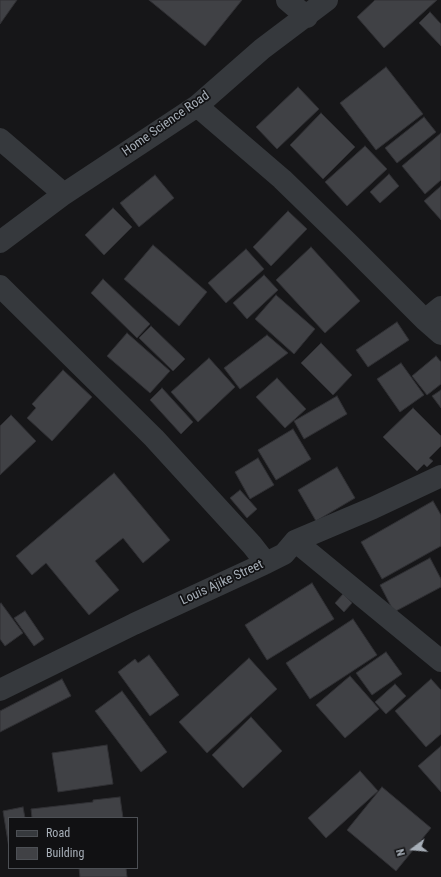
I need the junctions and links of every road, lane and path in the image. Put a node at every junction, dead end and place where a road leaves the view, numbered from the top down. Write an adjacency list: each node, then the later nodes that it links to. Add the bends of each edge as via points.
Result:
1 (287, 0): 3 (street)
2 (327, 0): 3 (street, Home Science Road)
3 (307, 16): 4 (street, Home Science Road, via 262,49)
4 (196, 106): 6 (street, Home Science Road); 9 (street, via 282,179 349,244)
5 (0, 139): 6 (street)
6 (64, 194): 7 (street, Home Science Road)
7 (0, 242)
8 (0, 286): 12 (street, via 154,438)
9 (436, 320)
10 (441, 476): 11 (street, Louis Ajike Street)
11 (295, 541): 12 (street, Louis Ajike Street, via 284,554); 13 (street)
12 (266, 563): 14 (street, Louis Ajike Street)
13 (441, 661)
14 (0, 690)

